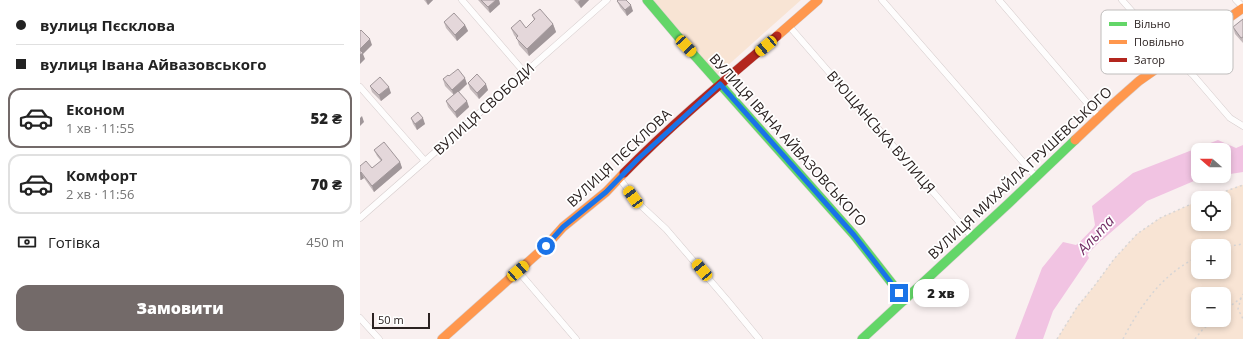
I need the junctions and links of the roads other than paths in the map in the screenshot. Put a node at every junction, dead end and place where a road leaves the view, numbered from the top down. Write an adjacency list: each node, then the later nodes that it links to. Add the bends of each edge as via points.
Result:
1 (462, 0): 13 (street)
2 (607, 0): 13 (street, ВУЛИЦЯ СВОБОДИ)
3 (647, 0): 16 (street, ВУЛИЦЯ ІВАНА АЙВАЗОВСЬКОГО)
4 (818, 0): 12 (street, ВУЛИЦЯ ПЄСКЛОВА)
5 (882, 0): 21 (street)
6 (998, 0): 18 (street)
7 (1122, 0): 10 (street)
8 (1236, 0): 9 (street)
9 (1243, 8): 11 (street, ВУЛИЦЯ МИХАЙЛА ГРУШЕВСЬКОГО)
10 (1131, 10)
11 (1233, 16)
12 (789, 26): 16 (street, ВУЛИЦЯ ПЄСКЛОВА); 24 (street, В'ЮЩАНСЬКА ВУЛИЦЯ)
13 (525, 73): 20 (street, ВУЛИЦЯ СВОБОДИ)
14 (1150, 74): 18 (street, ВУЛИЦЯ МИХАЙЛА ГРУШЕВСЬКОГО)
15 (1192, 74): 19 (street, via 1230,118)
16 (720, 84): 22 (street, ВУЛИЦЯ ПЄСКЛОВА, via 638,159); 26 (street, ВУЛИЦЯ ІВАНА АЙВАЗОВСЬКОГО, via 854,235)
17 (360, 87): 20 (street)
18 (1099, 117): 21 (street, ВУЛИЦЯ МИХАЙЛА ГРУШЕВСЬКОГО)
19 (1243, 126)
20 (425, 161): 23 (street, ВУЛИЦЯ СВОБОДИ)
21 (1036, 178): 24 (street, ВУЛИЦЯ МИХАЙЛА ГРУШЕВСЬКОГО)
22 (620, 179): 25 (street, ВУЛИЦЯ ПЄСКЛОВА, via 563,227); 31 (street, via 638,202 666,229)
23 (360, 218)
24 (973, 238): 26 (street, ВУЛИЦЯ МИХАЙЛА ГРУШЕВСЬКОГО)
25 (518, 271): 29 (street, ВУЛИЦЯ ПЄСКЛОВА); 30 (street)
26 (905, 300): 32 (street, ВУЛИЦЯ МИХАЙЛА ГРУШЕВСЬКОГО)
27 (360, 318): 28 (street)
28 (379, 339)
29 (442, 339)
30 (576, 339)
31 (758, 339)
32 (862, 339)

